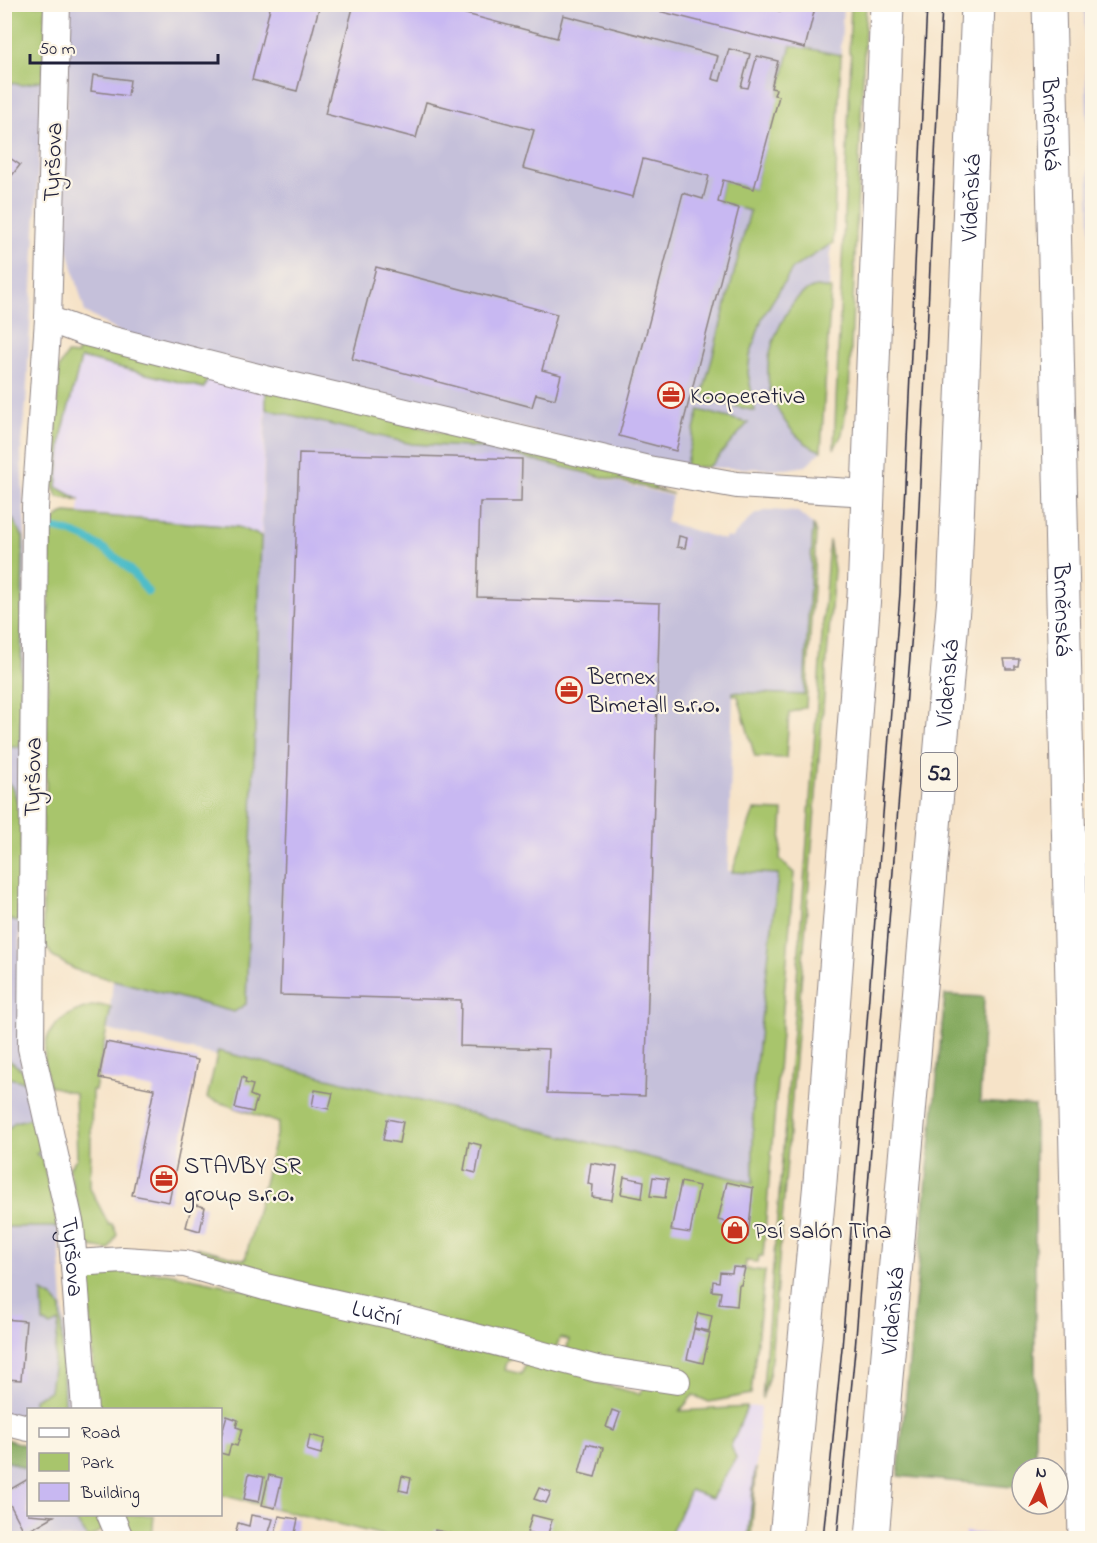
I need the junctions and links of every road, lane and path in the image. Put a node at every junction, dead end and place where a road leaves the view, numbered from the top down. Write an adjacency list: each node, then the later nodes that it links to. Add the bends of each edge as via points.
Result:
1 (57, 4): 5 (street, Tyršova)
2 (887, 4): 6 (main road)
3 (978, 4): 15 (main road, Vídeňská / 52, via 954,597)
4 (1049, 4): 16 (main road, Brněnská)
5 (48, 319): 6 (street, via 86,333 270,380 648,469 738,485); 7 (street, Tyršova, via 35,507 30,1048 71,1226)
6 (868, 493): 14 (main road, via 864,595 820,1182)
7 (75, 1263): 8 (street, Luční, via 124,1260 185,1264 597,1369); 9 (street, Tyršova)
8 (677, 1381)
9 (85, 1408)
10 (4, 1422): 11 (street)
11 (27, 1428)
12 (110, 1516): 13 (street)
13 (120, 1539)
14 (786, 1539)
15 (872, 1539)
16 (1085, 1539)

